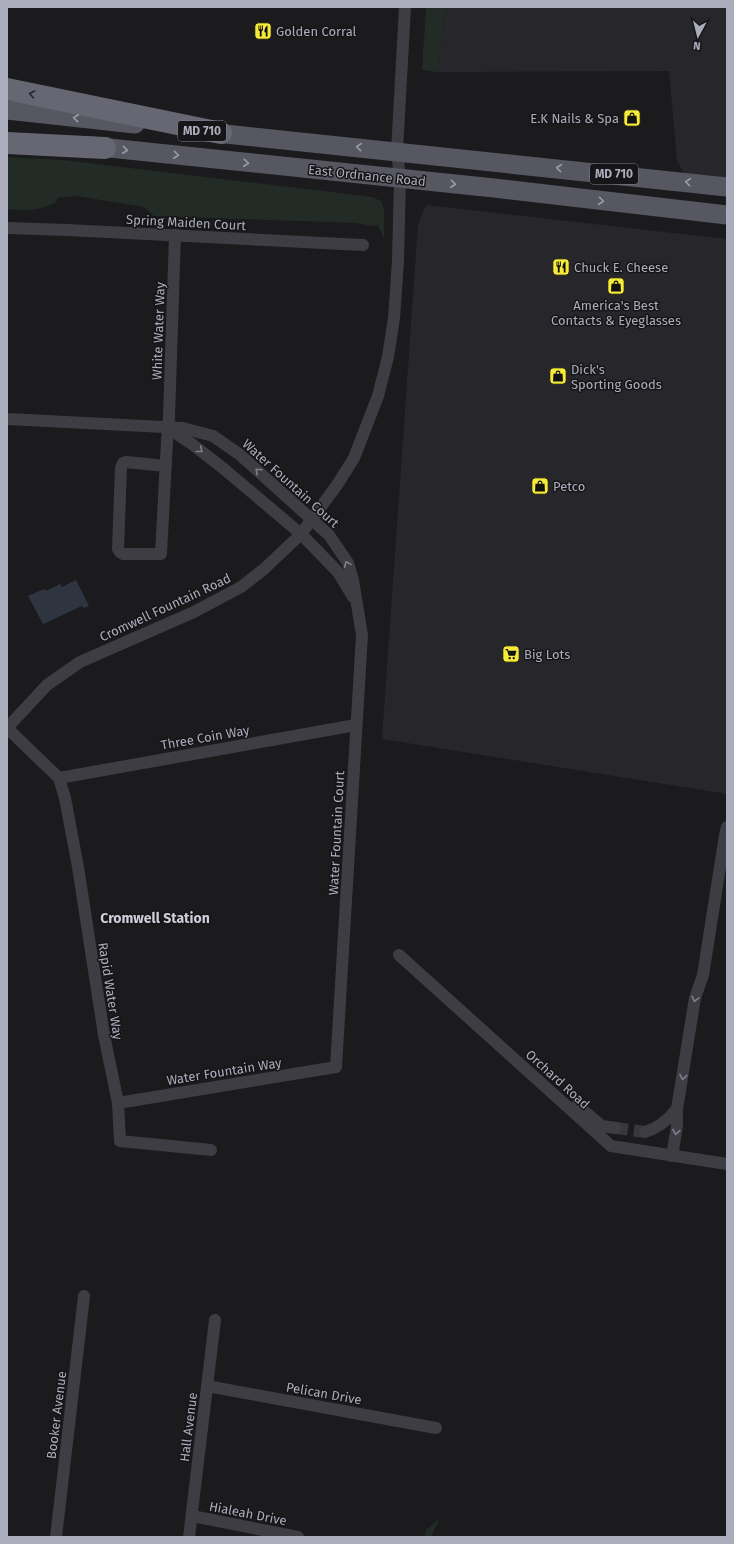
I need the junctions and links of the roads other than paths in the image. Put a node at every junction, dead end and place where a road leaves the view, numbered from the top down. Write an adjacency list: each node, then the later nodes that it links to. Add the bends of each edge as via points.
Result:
1 (405, 7): 8 (street, Cromwell Fountain Road)
2 (7, 89): 4 (highway, one-way to 2)
3 (7, 110): 4 (main road, East Ordnance Road / MD 710, one-way to 3)
4 (221, 133): 8 (main road, East Ordnance Road / MD 710, one-way to 4)
5 (7, 137): 7 (main road, East Ordnance Road / MD 710)
6 (7, 143): 7 (highway)
7 (105, 148): 9 (main road, East Ordnance Road / MD 710, one-way to 9)
8 (398, 151): 9 (street, Cromwell Fountain Road); 10 (main road, East Ordnance Road / MD 710, one-way to 8)
9 (400, 179): 11 (main road, East Ordnance Road / MD 710, one-way to 11); 18 (street, Cromwell Fountain Road, via 394,318 378,396 354,458)
10 (727, 186)
11 (727, 215)
12 (7, 228): 13 (street, Spring Maiden Court)
13 (175, 235): 14 (street, Spring Maiden Court); 16 (street, White Water Way)
14 (363, 245)
15 (7, 418): 16 (street, Water Fountain Court)
16 (168, 428): 17 (street, White Water Way); 18 (street, Water Fountain Court, one-way to 16, via 239,454 213,436 183,428); 19 (street, Water Fountain Court, one-way to 19, via 203,452)
17 (166, 466): 17 (street, White Water Way, via 161,554 123,554 118,549 123,463)
18 (312, 519): 19 (street, Cromwell Fountain Road); 20 (street, Water Fountain Court, one-way to 18, via 348,563 330,535)
19 (301, 534): 20 (street, Water Fountain Court, via 338,572); 22 (street, Cromwell Fountain Road, via 241,587 194,612 80,662 47,685)
20 (356, 602): 21 (street, Water Fountain Court, via 362,635)
21 (356, 725): 23 (street, Three Coin Way); 26 (street, Water Fountain Court)
22 (7, 728): 23 (street, Rapid Water Way)
23 (59, 778): 28 (street, Rapid Water Way, via 78,866 104,1034)
24 (726, 827): 29 (street, one-way to 29, via 703,975 695,998)
25 (399, 954): 27 (street, Orchard Road)
26 (336, 1067): 28 (street, Water Fountain Way)
27 (536, 1078): 30 (street, via 556,1087 602,1126); 33 (street, Orchard Road, via 611,1146)
28 (118, 1103): 32 (street, Rapid Water Way, via 120,1141)
29 (677, 1109): 31 (street, via 667,1121 654,1130); 33 (street, one-way to 33, via 678,1126)
30 (616, 1128)
31 (645, 1132)
32 (211, 1150)
33 (672, 1156): 34 (street, Orchard Road)
34 (727, 1164)
35 (84, 1296): 40 (street, Booker Avenue)
36 (215, 1320): 37 (street, Hall Avenue)
37 (206, 1386): 38 (street, Pelican Drive); 39 (street, Hall Avenue)
38 (436, 1428)
39 (192, 1516): 41 (street, Hall Avenue); 42 (street, Hialeah Drive)
40 (56, 1537)
41 (189, 1537)
42 (298, 1537)

